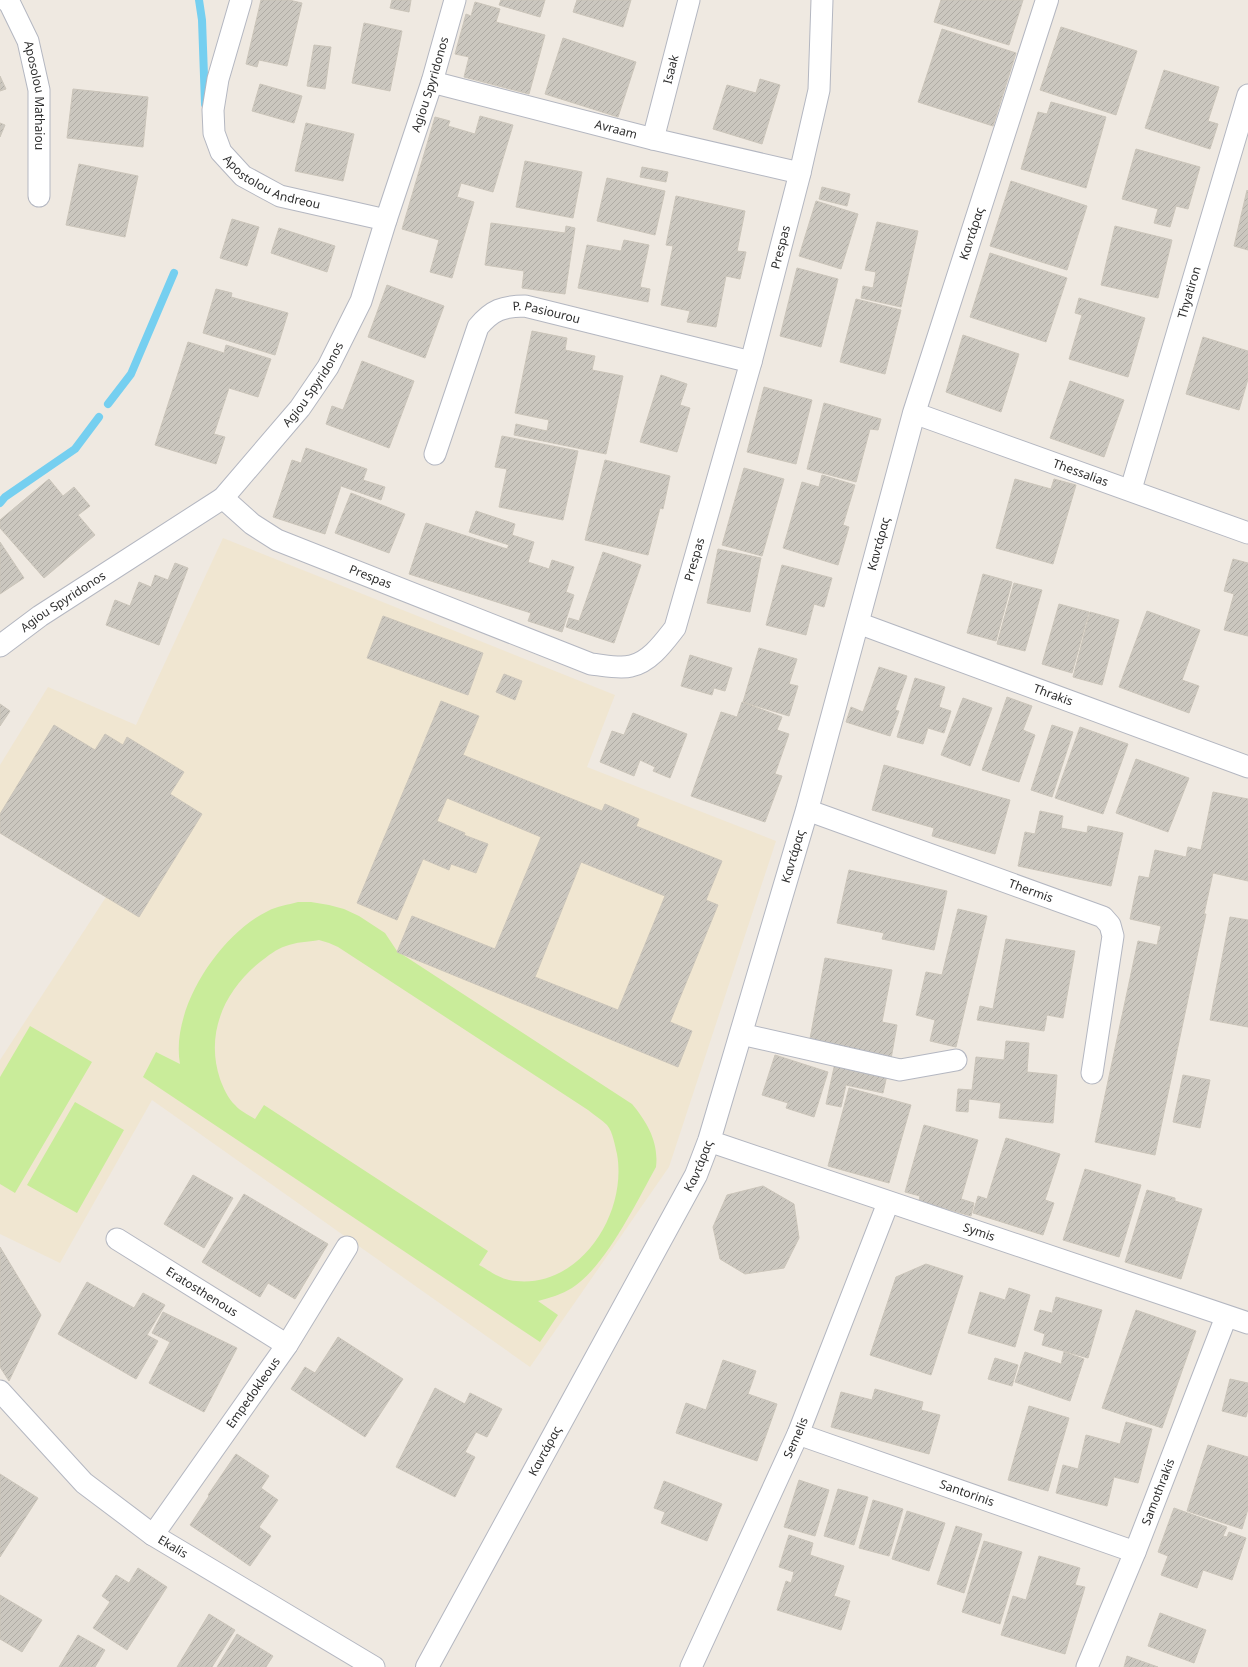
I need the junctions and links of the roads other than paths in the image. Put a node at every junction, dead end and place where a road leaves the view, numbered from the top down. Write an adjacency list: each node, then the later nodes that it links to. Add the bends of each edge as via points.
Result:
1 (6, 0): 11 (street, Aposolou Mathaiou, via 28,41 39,90)
2 (241, 0): 12 (street, Apostolou Andreou, via 218,79 213,110 214,133 221,152 243,176 280,196)
3 (455, 0): 7 (street, Agiou Spyridonos)
4 (689, 0): 9 (street, Isaak)
5 (822, 0): 10 (street, Prespas, via 819,90)
6 (1047, 0): 14 (street, Καντάρας)
7 (432, 82): 9 (street, Avraam); 12 (street, Agiou Spyridonos)
8 (1248, 95): 16 (street, Thyatiron)
9 (653, 139): 10 (street, Avraam)
10 (800, 173): 13 (street, Prespas)
11 (39, 196)
12 (386, 220): 17 (street, Agiou Spyridonos, via 361,301 328,367 300,408)
13 (751, 362): 15 (street, P. Pasiourou, via 525,306 498,310 478,327); 17 (street, Prespas, via 675,628 656,651 630,667 591,664 277,540 252,524)
14 (914, 413): 16 (street, Thessalias); 19 (street, Καντάρας)
15 (435, 454)
16 (1131, 489): 18 (street, Thessalias)
17 (223, 498): 20 (street, Agiou Spyridonos, via 40,616)
18 (1248, 533)
19 (858, 623): 21 (street, Thrakis); 22 (street, Καντάρας)
20 (0, 646)
21 (1248, 767)
22 (807, 810): 23 (street, Καντάρας); 25 (street, Thermis, via 1103,917 1110,925 1112,936)
23 (741, 1034): 24 (street, via 900,1070); 26 (street, Καντάρας)
24 (956, 1060)
25 (1092, 1073)
26 (709, 1141): 27 (street, Symis); 38 (street, Καντάρας, via 696,1175)
27 (888, 1203): 30 (street, Symis); 34 (street, Semelis)
28 (117, 1239): 32 (street, Eratosthenous)
29 (347, 1247): 32 (street, Empedokleous)
30 (1226, 1317): 31 (street, Symis); 36 (street, Samothrakis)
31 (1248, 1323)
32 (287, 1345): 35 (street, Empedokleous)
33 (0, 1391): 35 (street, Ekalis, via 84,1483)
34 (798, 1434): 36 (street, Santorinis); 39 (street, Semelis)
35 (153, 1535): 37 (street, Ekalis)
36 (1135, 1552): 40 (street, Samothrakis)
37 (374, 1667)
38 (427, 1667)
39 (690, 1667)
40 (1087, 1667)

